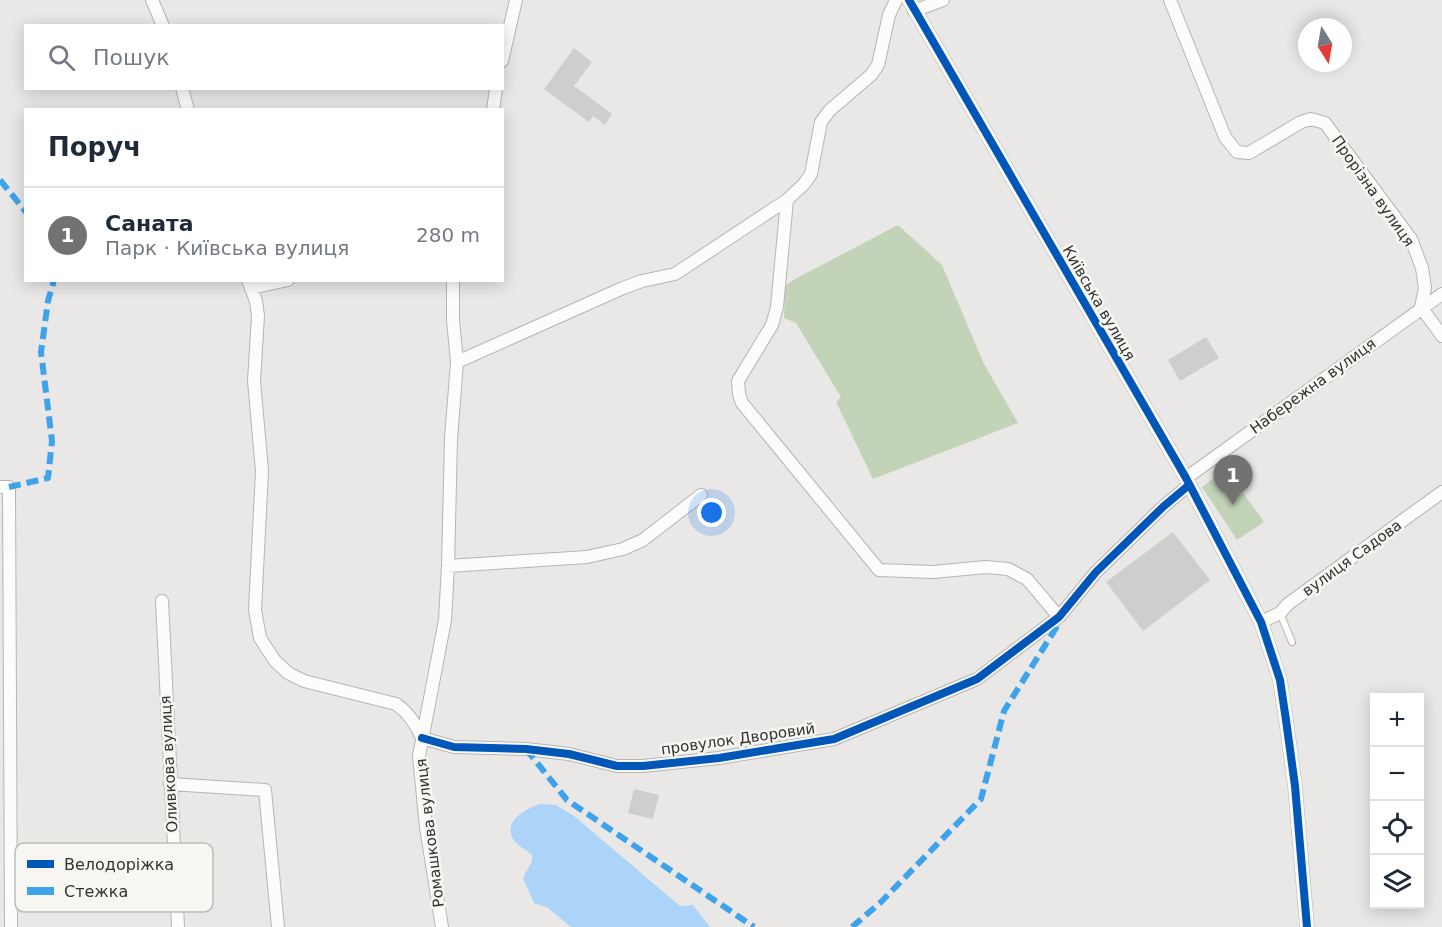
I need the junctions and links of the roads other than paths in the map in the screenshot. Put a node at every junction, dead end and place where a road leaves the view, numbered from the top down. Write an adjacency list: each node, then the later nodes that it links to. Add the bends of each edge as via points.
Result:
1 (152, 0): 7 (street)
2 (516, 0): 8 (street)
3 (896, 0): 13 (street, via 888,15 878,65 821,122 811,174)
4 (943, 0): 6 (street)
5 (1170, 0): 18 (street, Прорізна вулиця, via 1225,137 1238,152 1249,153 1301,122 1311,119 1325,123 1411,239 1425,288)
6 (912, 5): 21 (street, Київська вулиця)
7 (162, 24)
8 (504, 52)
9 (183, 90): 11 (street)
10 (496, 90): 12 (street)
11 (187, 108)
12 (493, 108)
13 (787, 200): 20 (street, via 675,274 623,288); 28 (street, via 777,307 772,325 738,381 742,403 879,570 1008,569 1027,579)
14 (269, 282): 16 (street)
15 (453, 282): 20 (street, Ромашкова вулиця)
16 (250, 284): 31 (street, via 258,316 254,381 262,471 255,610 260,638 275,661 304,681 396,704 410,717)
17 (1442, 294): 18 (street, Набережна вулиця)
18 (1421, 308): 19 (street); 21 (street, Набережна вулиця)
19 (1442, 336)
20 (458, 362): 25 (street, Ромашкова вулиця, via 451,439)
21 (1187, 482): 28 (street, провулок Дворовий, via 1096,572); 29 (street, Київська вулиця)
22 (4, 487): 33 (street)
23 (1442, 492): 27 (street, вулиця Садова)
24 (701, 495): 25 (street, via 643,540 623,549 587,557)
25 (448, 566): 31 (street, Ромашкова вулиця, via 445,620)
26 (162, 601): 32 (street, Оливкова вулиця)
27 (1280, 613): 29 (street, вулиця Садова); 30 (lane)
28 (1059, 616): 31 (street, провулок Дворовий, via 977,679 834,739 719,758 617,766 569,754 454,747)
29 (1261, 622): 40 (street, Київська вулиця, via 1280,680 1295,786)
30 (1292, 642)
31 (422, 738): 39 (street, Ромашкова вулиця, via 419,756 424,807)
32 (170, 784): 34 (street, Оливкова вулиця); 38 (street, via 265,790)
33 (5, 828): 36 (street)
34 (173, 843)
35 (177, 912): 37 (street, Оливкова вулиця)
36 (11, 927)
37 (178, 927)
38 (278, 927)
39 (442, 927)
40 (1307, 927)

